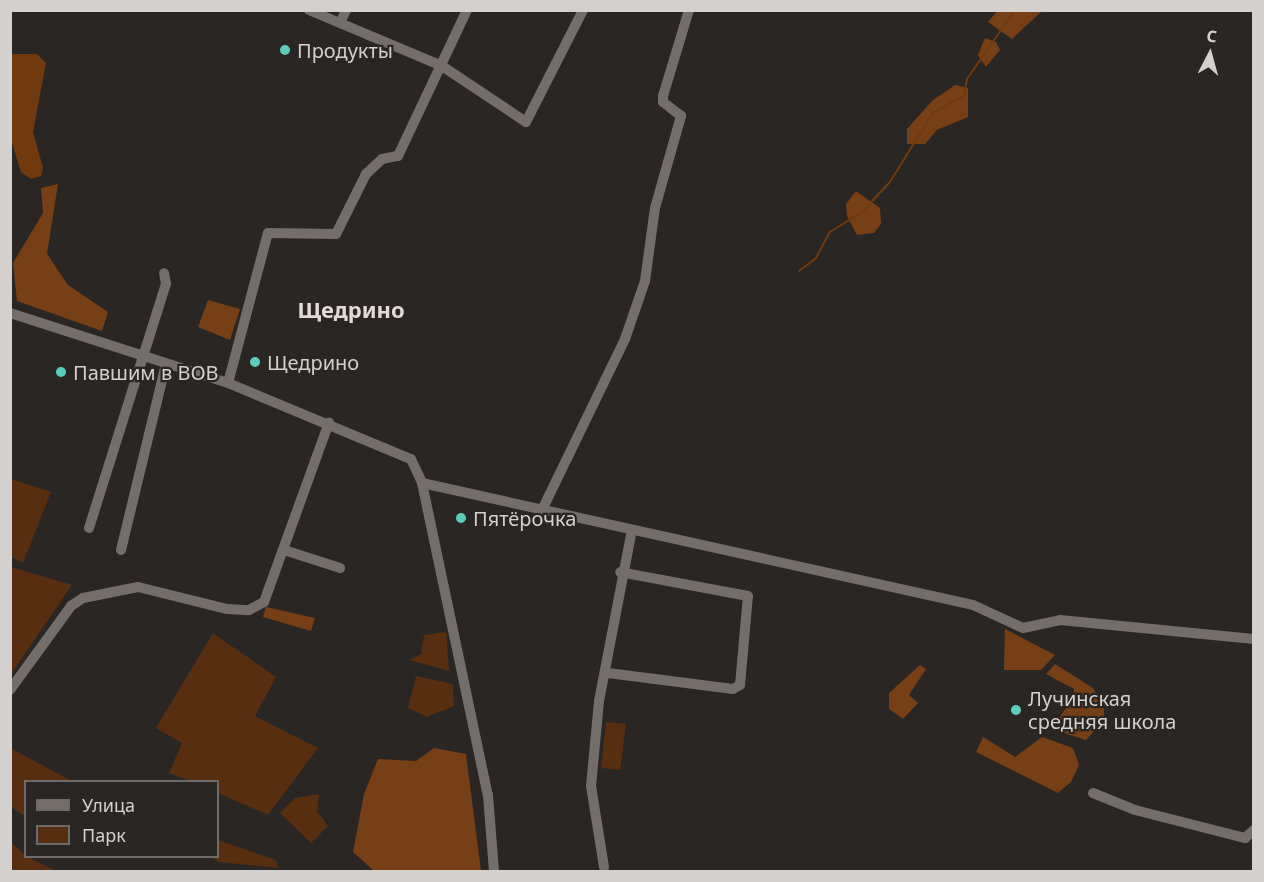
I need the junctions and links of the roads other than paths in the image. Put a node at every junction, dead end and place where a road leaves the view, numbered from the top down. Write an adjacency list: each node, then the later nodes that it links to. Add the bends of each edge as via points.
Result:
1 (309, 10): 6 (street)
2 (345, 10): 6 (street)
3 (467, 10): 7 (street)
4 (583, 10): 7 (street, via 526,122)
5 (689, 10): 15 (street, via 663,96 663,102 681,116 654,214 645,281 625,339)
6 (340, 23): 7 (street)
7 (442, 66): 12 (street, via 398,156 382,159 366,174 336,234 268,233)
8 (164, 273): 10 (street, via 166,284)
9 (10, 313): 10 (street)
10 (141, 356): 11 (street); 16 (street)
11 (166, 364): 12 (street); 18 (street)
12 (228, 383): 13 (street)
13 (329, 422): 14 (street, via 402,454); 19 (street)
14 (422, 483): 15 (street); 28 (street, via 488,795)
15 (542, 510): 17 (street)
16 (89, 528)
17 (632, 530): 21 (street); 22 (street, via 973,605 1023,628 1060,620)
18 (122, 550)
19 (284, 550): 20 (street); 24 (street, via 264,602 249,610 226,609 127,587 84,598 60,621)
20 (340, 568)
21 (620, 572): 23 (street); 23 (street, via 748,596 740,685 733,689)
22 (1254, 639)
23 (608, 673): 27 (street, via 599,701 591,786)
24 (10, 690)
25 (1093, 793): 26 (street, via 1135,810 1245,838)
26 (1254, 830)
27 (604, 867)
28 (494, 872)

